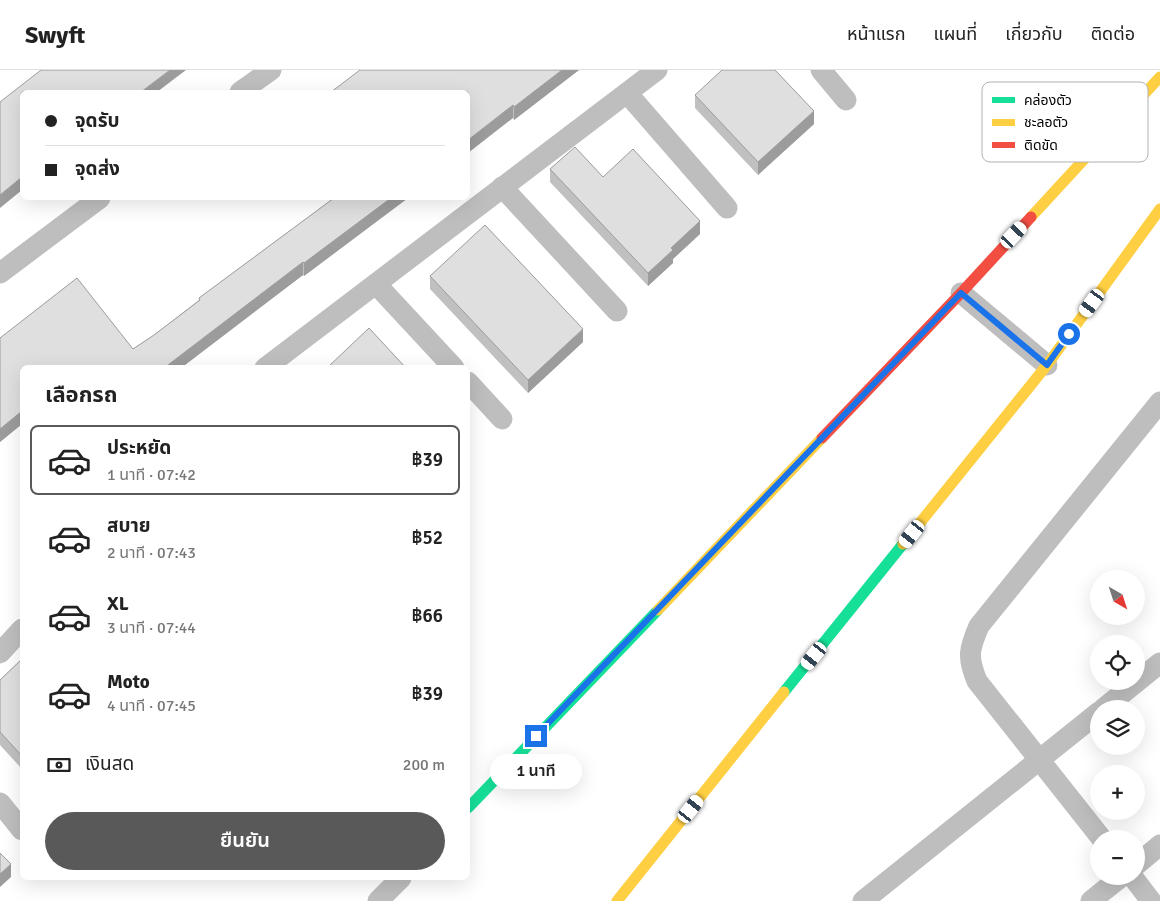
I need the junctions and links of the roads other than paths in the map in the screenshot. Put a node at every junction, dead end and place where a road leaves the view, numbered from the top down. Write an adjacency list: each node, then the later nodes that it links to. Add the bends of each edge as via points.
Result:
1 (271, 70): 5 (street)
2 (657, 70): 7 (street)
3 (821, 70): 8 (street)
4 (1160, 77): 6 (street)
5 (243, 90)
6 (1148, 90)
7 (628, 92): 10 (street); 12 (street)
8 (846, 100)
9 (1082, 162): 16 (street)
10 (502, 187): 15 (street); 17 (street)
11 (97, 200): 14 (street)
12 (727, 208)
13 (1160, 209): 20 (street)
14 (0, 273)
15 (376, 284): 18 (street); 19 (street)
16 (961, 293): 20 (street); 31 (street)
17 (617, 310)
18 (269, 365)
19 (451, 365)
20 (1047, 365): 40 (street)
21 (470, 384): 23 (street)
22 (1160, 402): 29 (street, via 979,626 970,647 970,664 977,680)
23 (502, 419)
24 (20, 631): 25 (street)
25 (0, 653)
26 (1160, 663): 27 (street)
27 (1114, 700)
28 (1090, 719): 29 (street)
29 (1040, 760): 33 (street); 41 (street)
30 (0, 803): 32 (street)
31 (470, 806)
32 (20, 828)
33 (1095, 830)
34 (1160, 846): 35 (street)
35 (1145, 858)
36 (399, 880): 39 (street)
37 (1111, 885): 42 (street)
38 (1139, 885): 43 (street)
39 (378, 901)
40 (617, 901)
41 (863, 901)
42 (1091, 901)
43 (1151, 901)

